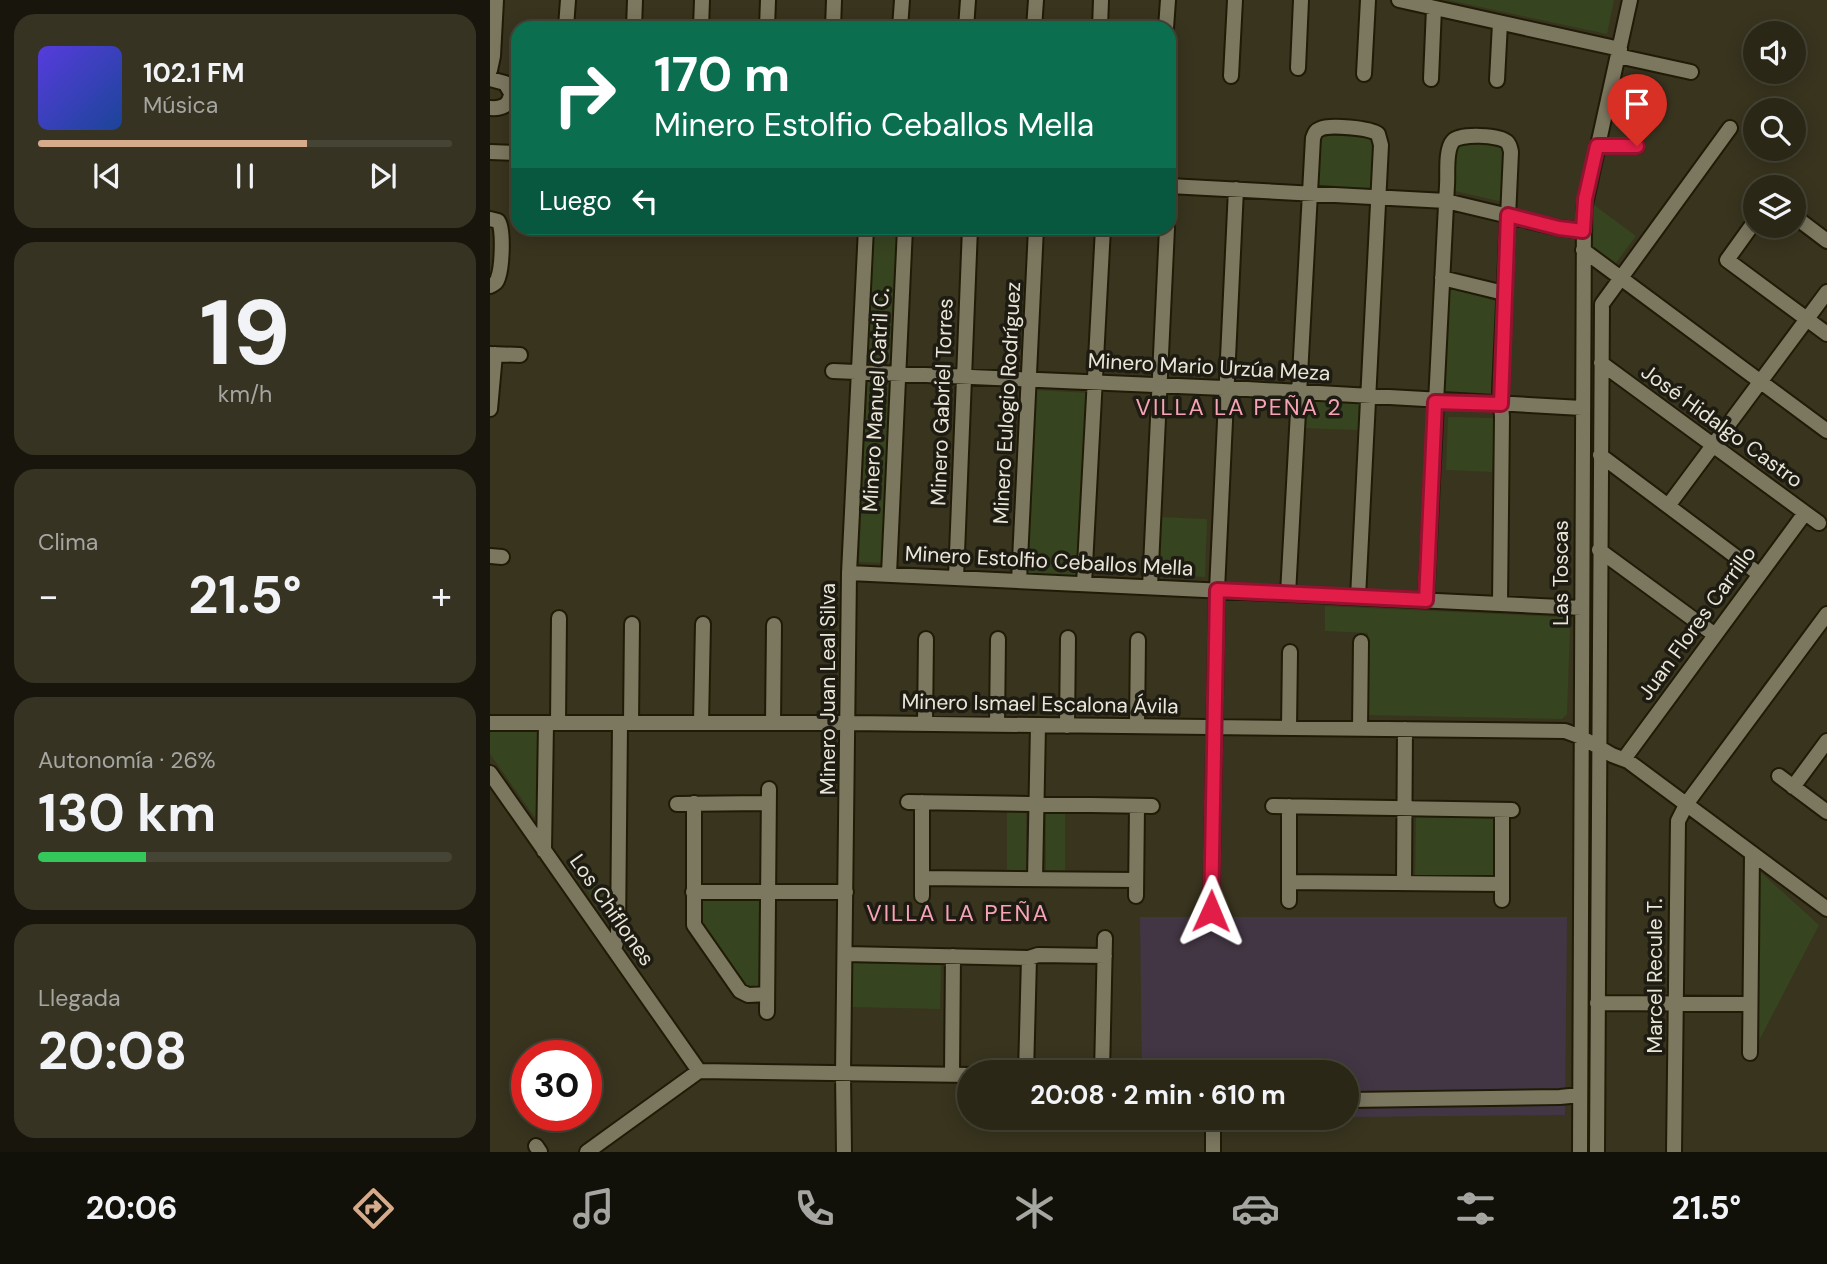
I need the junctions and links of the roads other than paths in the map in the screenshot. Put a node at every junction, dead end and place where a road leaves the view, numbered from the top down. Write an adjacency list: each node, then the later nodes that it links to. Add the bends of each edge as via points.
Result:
1 (496, 0): 31 (street)
2 (568, 0): 18 (street)
3 (635, 0): 19 (street)
4 (702, 0): 20 (street)
5 (768, 0): 21 (street)
6 (834, 0): 22 (street)
7 (902, 0): 23 (street)
8 (968, 0): 24 (street)
9 (1035, 0): 25 (street)
10 (1101, 0): 26 (street)
11 (1168, 0): 27 (street)
12 (1235, 0): 34 (street)
13 (1301, 0): 30 (street)
14 (1367, 0): 33 (street)
15 (1399, 0): 17 (street)
16 (1630, 0): 29 (street, Las Toscas)
17 (1434, 8): 28 (street); 36 (street)
18 (566, 21)
19 (634, 21)
20 (701, 21)
21 (767, 21)
22 (833, 21)
23 (900, 21)
24 (966, 21)
25 (1034, 21)
26 (1100, 21)
27 (1166, 21)
28 (1500, 23): 29 (street); 37 (street)
29 (1619, 52): 32 (street); 42 (street, Las Toscas)
30 (1298, 68)
31 (490, 70)
32 (1690, 72)
33 (1364, 74)
34 (1231, 76)
35 (490, 79): 38 (street, via 505,83)
36 (1431, 79)
37 (1497, 80)
38 (511, 92)
39 (511, 97): 40 (street, via 505,106)
40 (490, 108)
41 (1730, 128): 64 (street, Las Toscas)
42 (1597, 146): 43 (street); 54 (street, Las Toscas)
43 (1637, 146)
44 (490, 152): 45 (street)
45 (511, 153)
46 (1176, 186): 47 (street)
47 (1236, 189): 48 (street); 82 (street)
48 (1310, 193): 49 (street); 49 (street, via 1315,132 1324,127 1368,129 1378,134 1381,145); 83 (street)
49 (1378, 197): 50 (street); 84 (street)
50 (1446, 201): 51 (street); 51 (street, via 1455,139 1501,138 1511,152); 65 (street)
51 (1508, 215): 54 (street); 68 (street)
52 (490, 219): 66 (street, via 500,223 502,231 499,275)
53 (1806, 225): 62 (street)
54 (1583, 231): 63 (street, Las Toscas)
55 (866, 235): 75 (street, Minero Juan Leal Silva)
56 (905, 235): 76 (street, Minero Manuel Catril C.)
57 (971, 235): 77 (street, Minero Gabriel Torres)
58 (1036, 235): 78 (street, Minero Eulogio Rodríguez)
59 (1102, 235): 79 (street)
60 (1167, 235): 81 (street)
61 (1743, 238): 69 (street, via 1727,260)
62 (1827, 241)
63 (1583, 250): 64 (street); 87 (street, Las Toscas)
64 (1619, 277): 73 (street, Las Toscas, via 1602,304); 80 (street)
65 (1442, 278): 68 (street); 85 (street)
66 (490, 286)
67 (1827, 292): 69 (street)
68 (1504, 293): 86 (street)
69 (1807, 319): 70 (street); 80 (street)
70 (1827, 334)
71 (493, 354): 72 (street); 88 (street)
72 (520, 355)
73 (1601, 363): 90 (street, José Hidalgo Castro); 91 (street, Las Toscas)
74 (833, 371): 75 (street, Minero Mario Urzúa Meza)
75 (859, 372): 76 (street, Minero Mario Urzúa Meza); 96 (street, Minero Juan Leal Silva)
76 (898, 373): 77 (street, Minero Mario Urzúa Meza); 98 (street, Minero Manuel Catril C.)
77 (964, 377): 78 (street, Minero Mario Urzúa Meza); 99 (street, Minero Gabriel Torres)
78 (1029, 379): 79 (street, Minero Mario Urzúa Meza); 100 (street, Minero Eulogio Rodríguez)
79 (1094, 382): 81 (street, Minero Mario Urzúa Meza); 101 (street)
80 (1760, 382): 89 (street); 90 (street)
81 (1160, 385): 82 (street, Minero Mario Urzúa Meza); 102 (street)
82 (1227, 388): 83 (street, Minero Mario Urzúa Meza); 103 (street)
83 (1298, 392): 84 (street, Minero Mario Urzúa Meza); 104 (street)
84 (1368, 397): 85 (street, Minero Mario Urzúa Meza); 105 (street)
85 (1435, 402): 86 (street, Minero Mario Urzúa Meza); 106 (street)
86 (1501, 404): 87 (street, Minero Mario Urzúa Meza); 107 (street)
87 (1582, 408): 108 (street, Las Toscas)
88 (490, 409)
89 (1827, 431)
90 (1713, 445): 92 (street); 93 (street, José Hidalgo Castro)
91 (1600, 455): 92 (street); 95 (street, Las Toscas)
92 (1668, 506): 97 (street)
93 (1805, 513): 94 (street, José Hidalgo Castro); 97 (street, Juan Flores Carrillo)
94 (1819, 523)
95 (1599, 550): 114 (street); 138 (street, Las Toscas)
96 (849, 573): 98 (street, Minero Estolfio Ceballos Mella); 126 (street, Minero Juan Leal Silva)
97 (1759, 574): 114 (street, Juan Flores Carrillo)
98 (889, 575): 99 (street, Minero Estolfio Ceballos Mella)
99 (956, 578): 100 (street, Minero Estolfio Ceballos Mella)
100 (1019, 581): 101 (street, Minero Estolfio Ceballos Mella)
101 (1084, 584): 102 (street, Minero Estolfio Ceballos Mella)
102 (1150, 587): 103 (street, Minero Estolfio Ceballos Mella)
103 (1217, 590): 104 (street, Minero Estolfio Ceballos Mella); 132 (street)
104 (1288, 594): 105 (street, Minero Estolfio Ceballos Mella)
105 (1358, 597): 106 (street, Minero Estolfio Ceballos Mella)
106 (1426, 600): 107 (street, Minero Estolfio Ceballos Mella)
107 (1500, 604): 108 (street, Minero Estolfio Ceballos Mella)
108 (1581, 608): 136 (street, Las Toscas)
109 (1827, 614): 144 (street, Marcel Recule T.)
110 (559, 618): 122 (street)
111 (632, 624): 123 (street)
112 (703, 624): 124 (street)
113 (774, 625): 125 (street)
114 (1715, 635): 139 (street, Juan Flores Carrillo)
115 (1068, 638): 130 (street)
116 (926, 639): 127 (street)
117 (999, 639): 128 (street)
118 (1138, 640): 131 (street)
119 (1361, 642): 134 (street)
120 (1290, 652): 133 (street)
121 (490, 723): 122 (street, Minero Ismael Escalona Ávila)
122 (552, 723): 123 (street, Minero Ismael Escalona Ávila); 153 (street)
123 (625, 723): 124 (street, Minero Ismael Escalona Ávila); 171 (street)
124 (701, 723): 125 (street, Minero Ismael Escalona Ávila)
125 (773, 723): 126 (street, Minero Ismael Escalona Ávila)
126 (849, 723): 127 (street, Minero Ismael Escalona Ávila); 163 (street, Minero Juan Leal Silva)
127 (925, 724): 128 (street, Minero Ismael Escalona Ávila)
128 (997, 725): 129 (street, Minero Ismael Escalona Ávila)
129 (1038, 726): 130 (street, Minero Ismael Escalona Ávila); 146 (street)
130 (1067, 726): 131 (street, Minero Ismael Escalona Ávila)
131 (1137, 726): 132 (street, Minero Ismael Escalona Ávila)
132 (1214, 727): 133 (street, Minero Ismael Escalona Ávila); 169 (street)
133 (1289, 728): 134 (street, Minero Ismael Escalona Ávila)
134 (1360, 729): 135 (street, Minero Ismael Escalona Ávila)
135 (1405, 729): 136 (street, Minero Ismael Escalona Ávila, via 1565,731); 151 (street)
136 (1581, 737): 138 (street, Minero Ismael Escalona Ávila); 188 (street, Las Toscas)
137 (1827, 741): 142 (street)
138 (1598, 747): 139 (street, Minero Ismael Escalona Ávila); 177 (street, Las Toscas)
139 (1624, 759): 144 (street, Minero Ismael Escalona Ávila)
140 (490, 773): 153 (street, Los Chiflones)
141 (1779, 776): 142 (street)
142 (1793, 787): 152 (street)
143 (694, 803): 145 (street); 161 (street); 162 (street, via 769,796)
144 (1687, 803): 154 (street, Minero Ismael Escalona Ávila); 178 (street, Marcel Recule T., via 1677,827)
145 (677, 804)
146 (1037, 804): 147 (street); 155 (street, via 915,802); 156 (street)
147 (1137, 806): 148 (street); 157 (street)
148 (1152, 806)
149 (1273, 806): 150 (street)
150 (1289, 806): 151 (street); 158 (street)
151 (1404, 808): 159 (street); 160 (street, via 1507,810)
152 (1827, 812)
153 (544, 851): 171 (street, Los Chiflones)
154 (1752, 853): 168 (street, Minero Ismael Escalona Ávila); 179 (street)
155 (922, 878): 156 (street); 164 (street)
156 (1035, 879): 157 (street)
157 (1136, 880): 165 (street)
158 (1289, 882): 159 (street); 167 (street)
159 (1404, 883): 160 (street)
160 (1502, 884): 166 (street)
161 (693, 892): 162 (street); 176 (street, via 694,925 740,991)
162 (768, 892): 163 (street); 176 (street)
163 (846, 892): 172 (street, Minero Juan Leal Silva)
164 (922, 895)
165 (1136, 897)
166 (1502, 900)
167 (1289, 901)
168 (1827, 908)
169 (1211, 911)
170 (1105, 938): 174 (street)
171 (614, 950): 184 (street, Los Chiflones)
172 (845, 954): 173 (street); 185 (street, Minero Juan Leal Silva)
173 (953, 956): 175 (street); 186 (street)
174 (1105, 956): 175 (street); 183 (street)
175 (1029, 958): 182 (street)
176 (766, 995): 180 (street)
177 (1597, 1003): 178 (street); 195 (street, Las Toscas)
178 (1676, 1003): 179 (street); 196 (street, Marcel Recule T.)
179 (1750, 1004): 181 (street)
180 (766, 1012)
181 (1749, 1053)
182 (1026, 1060)
183 (1102, 1060)
184 (699, 1071): 185 (street); 191 (street)
185 (843, 1074): 186 (street); 192 (street, Minero Juan Leal Silva)
186 (951, 1075): 187 (street)
187 (957, 1075)
188 (1580, 1095): 189 (street); 194 (street, Las Toscas)
189 (1359, 1100)
190 (1213, 1130): 193 (street)
191 (587, 1152)
192 (844, 1152)
193 (1213, 1152)
194 (1580, 1152)
195 (1597, 1152)
196 (1674, 1152)

